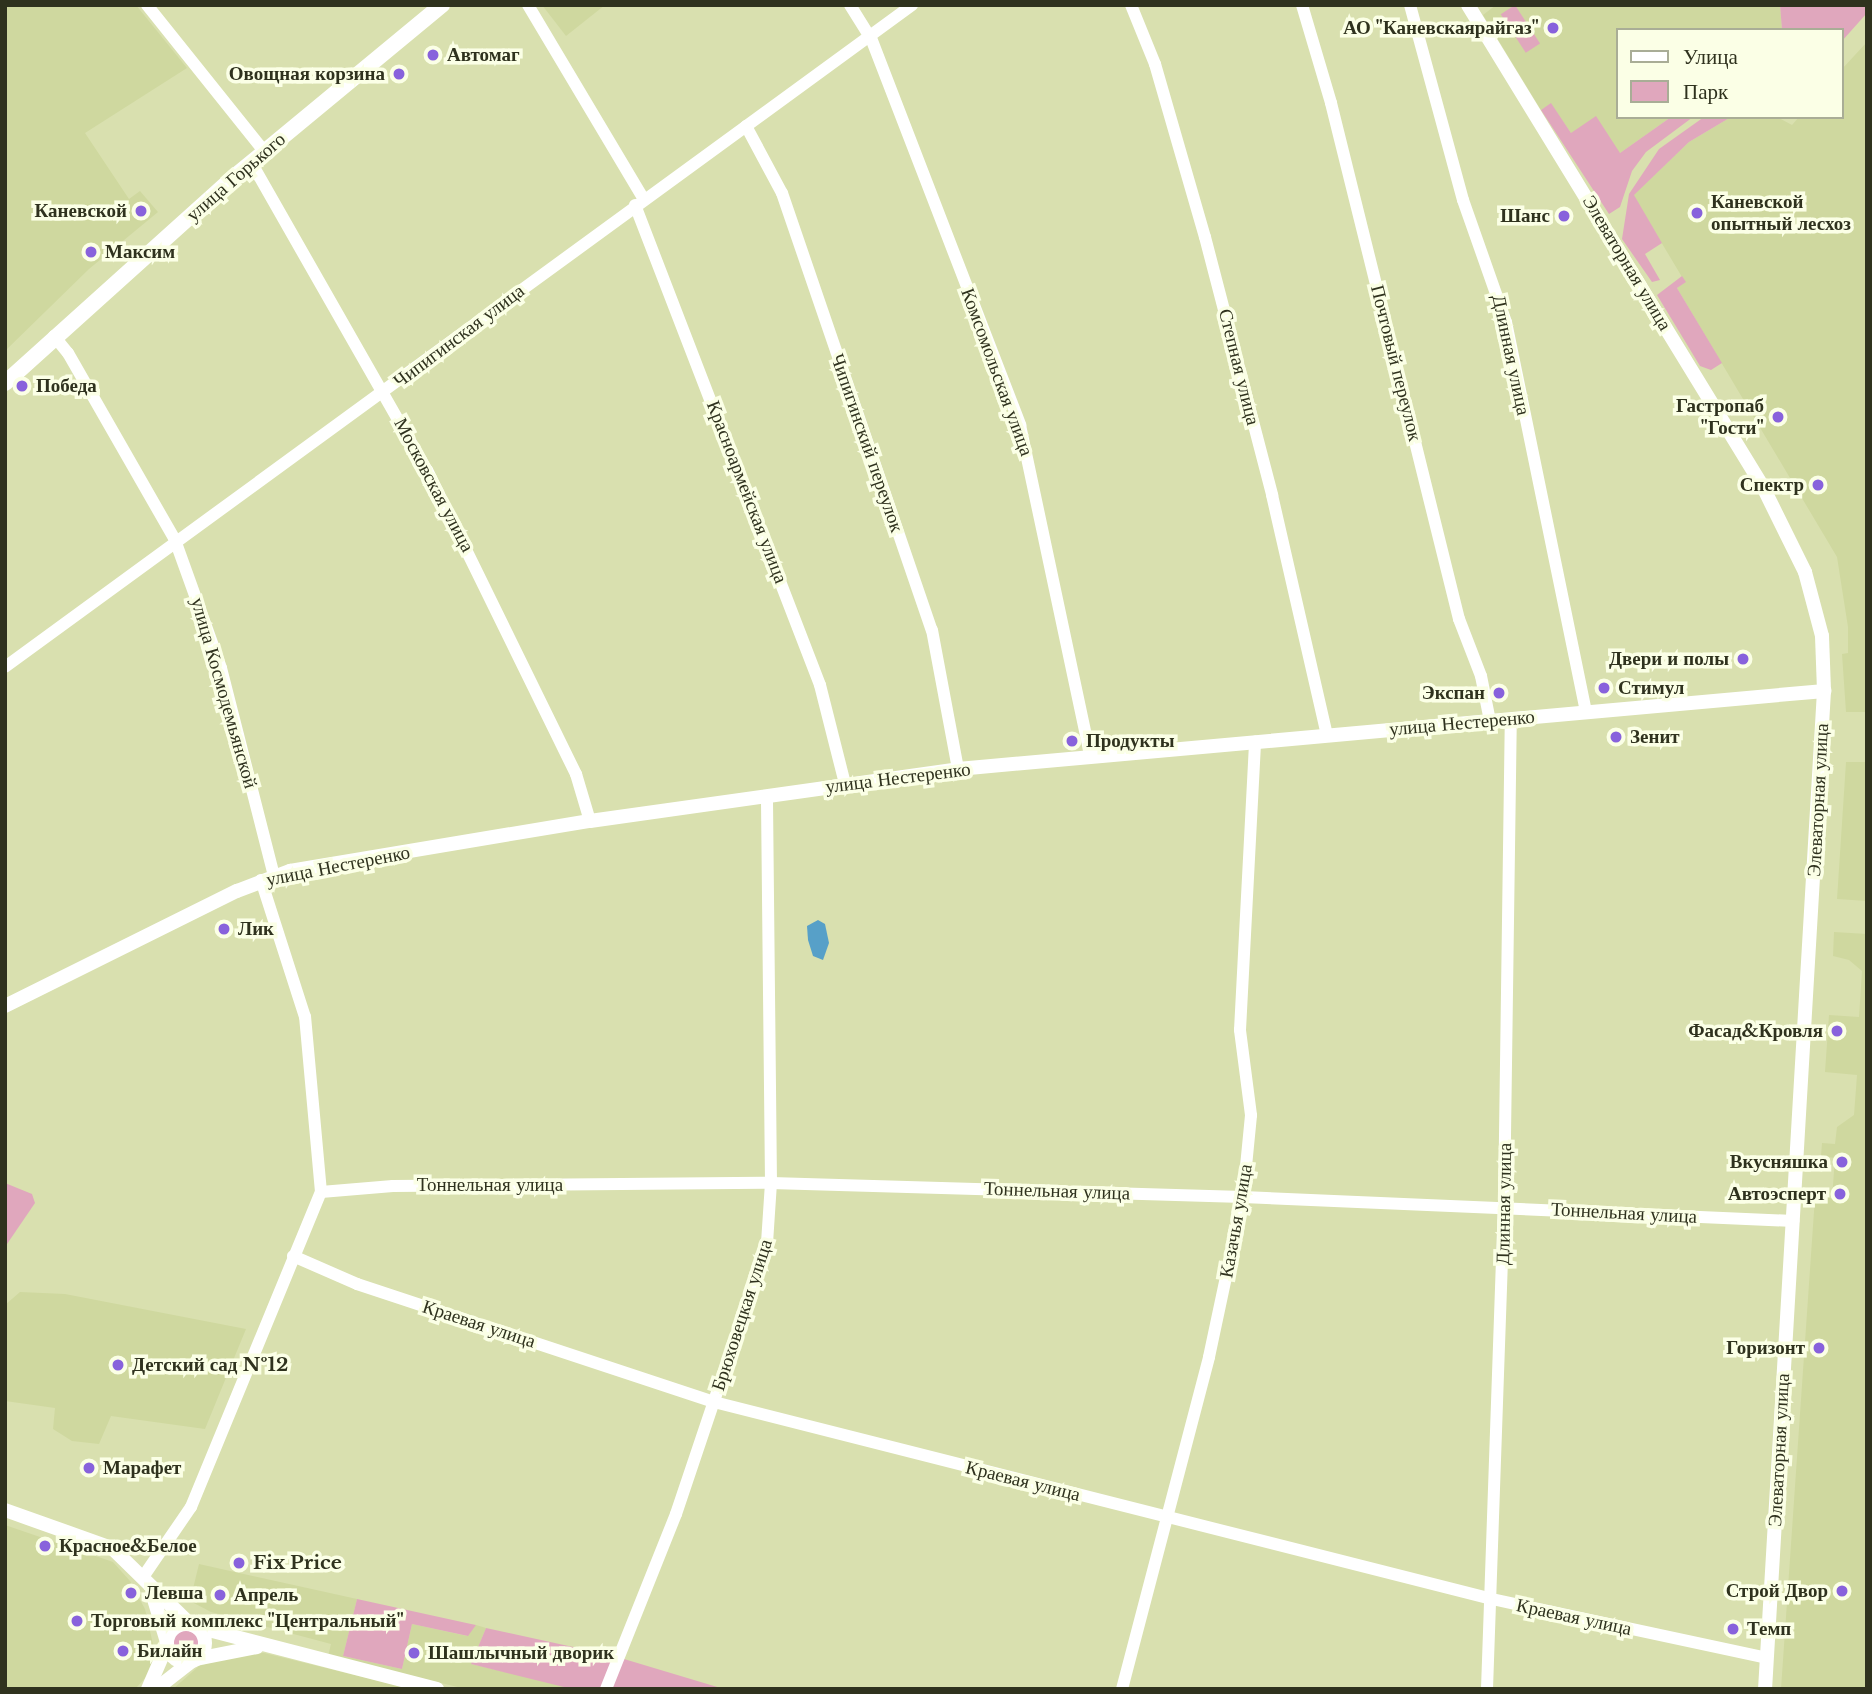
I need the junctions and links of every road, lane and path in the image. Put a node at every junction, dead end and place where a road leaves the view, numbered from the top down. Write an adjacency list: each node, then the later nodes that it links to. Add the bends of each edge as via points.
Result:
1 (147, 5): 12 (street)
2 (442, 5): 12 (main road, улица Горького)
3 (528, 5): 14 (street, Красноармейская улица)
4 (850, 5): 10 (street, Комсомольская улица)
5 (912, 5): 10 (street, Чипигинская улица)
6 (1131, 5): 24 (street, Степная улица, via 1155,64 1189,175 1272,495)
7 (1301, 5): 23 (street, Почтовый переулок, via 1331,103 1459,619 1481,676)
8 (1410, 5): 21 (street, Длинная улица, via 1463,200 1503,311)
9 (1468, 5): 20 (street, Элеваторная улица, via 1763,487 1815,602 1824,650)
10 (871, 38): 11 (street, Чипигинская улица); 26 (street, Комсомольская улица, via 1020,425)
11 (746, 126): 14 (street, Чипигинская улица); 27 (street, Чипигинский переулок, via 782,193 932,629)
12 (264, 151): 13 (main road, улица Горького)
13 (251, 162): 15 (main road, улица Горького); 17 (street, Московская улица)
14 (639, 202): 17 (street, Чипигинская улица); 28 (street, Красноармейская улица, via 820,685)
15 (54, 335): 16 (main road, улица Горького); 18 (street, улица Космодемьянской)
16 (5, 383)
17 (384, 391): 18 (street, Чипигинская улица); 30 (street, Московская улица, via 478,570 576,775)
18 (175, 540): 19 (street, Чипигинская улица); 31 (street, улица Космодемьянской, via 221,668)
19 (5, 667)
20 (1824, 691): 21 (street, улица Нестеренко); 37 (street, Элеваторная улица)
21 (1586, 712): 22 (street, улица Нестеренко)
22 (1511, 719): 23 (street, улица Нестеренко); 36 (street, Длинная улица)
23 (1490, 720): 24 (street, улица Нестеренко)
24 (1327, 735): 25 (street, улица Нестеренко)
25 (1255, 741): 26 (street, улица Нестеренко); 35 (street, Казачья улица, via 1240,1030 1251,1115)
26 (1090, 755): 27 (street, улица Нестеренко)
27 (958, 769): 28 (street, улица Нестеренко)
28 (845, 784): 29 (street, улица Нестеренко)
29 (767, 796): 30 (street, улица Нестеренко); 33 (street, Брюховецкая улица)
30 (590, 821): 31 (street, улица Нестеренко)
31 (268, 878): 32 (street, улица Нестеренко); 34 (street, улица Космодемьянской, via 305,1017)
32 (5, 1006)
33 (771, 1183): 34 (street, Тоннельная улица, via 393,1186); 35 (street, Тоннельная улица); 39 (street, Брюховецкая улица, via 767,1243)
34 (321, 1192): 38 (street, улица Космодемьянской)
35 (1243, 1197): 36 (street, Тоннельная улица); 41 (street, Казачья улица)
36 (1504, 1207): 37 (street, Тоннельная улица); 43 (street, Длинная улица)
37 (1793, 1221): 47 (street, Элеваторная улица)
38 (293, 1256): 39 (street, Краевая улица, via 357,1284); 42 (street, улица Космодемьянской, via 191,1507)
39 (714, 1402): 41 (street, Краевая улица); 52 (street, Брюховецкая улица, via 676,1514)
40 (5, 1510): 42 (street, via 104,1544)
41 (1168, 1517): 43 (street, Краевая улица); 53 (street, Казачья улица)
42 (146, 1581): 44 (street); 45 (street)
43 (1492, 1599): 47 (street, Краевая улица); 54 (street, Длинная улица)
44 (194, 1626): 45 (street, via 176,1626); 46 (street); 48 (street, via 205,1644)
45 (167, 1644): 48 (street, via 178,1660); 49 (street)
46 (262, 1647): 48 (street); 51 (street)
47 (1767, 1658): 55 (street, Элеваторная улица)
48 (194, 1660): 50 (street)
49 (148, 1689)
50 (156, 1689)
51 (436, 1689)
52 (606, 1689)
53 (1122, 1689)
54 (1488, 1689)
55 (1765, 1689)

